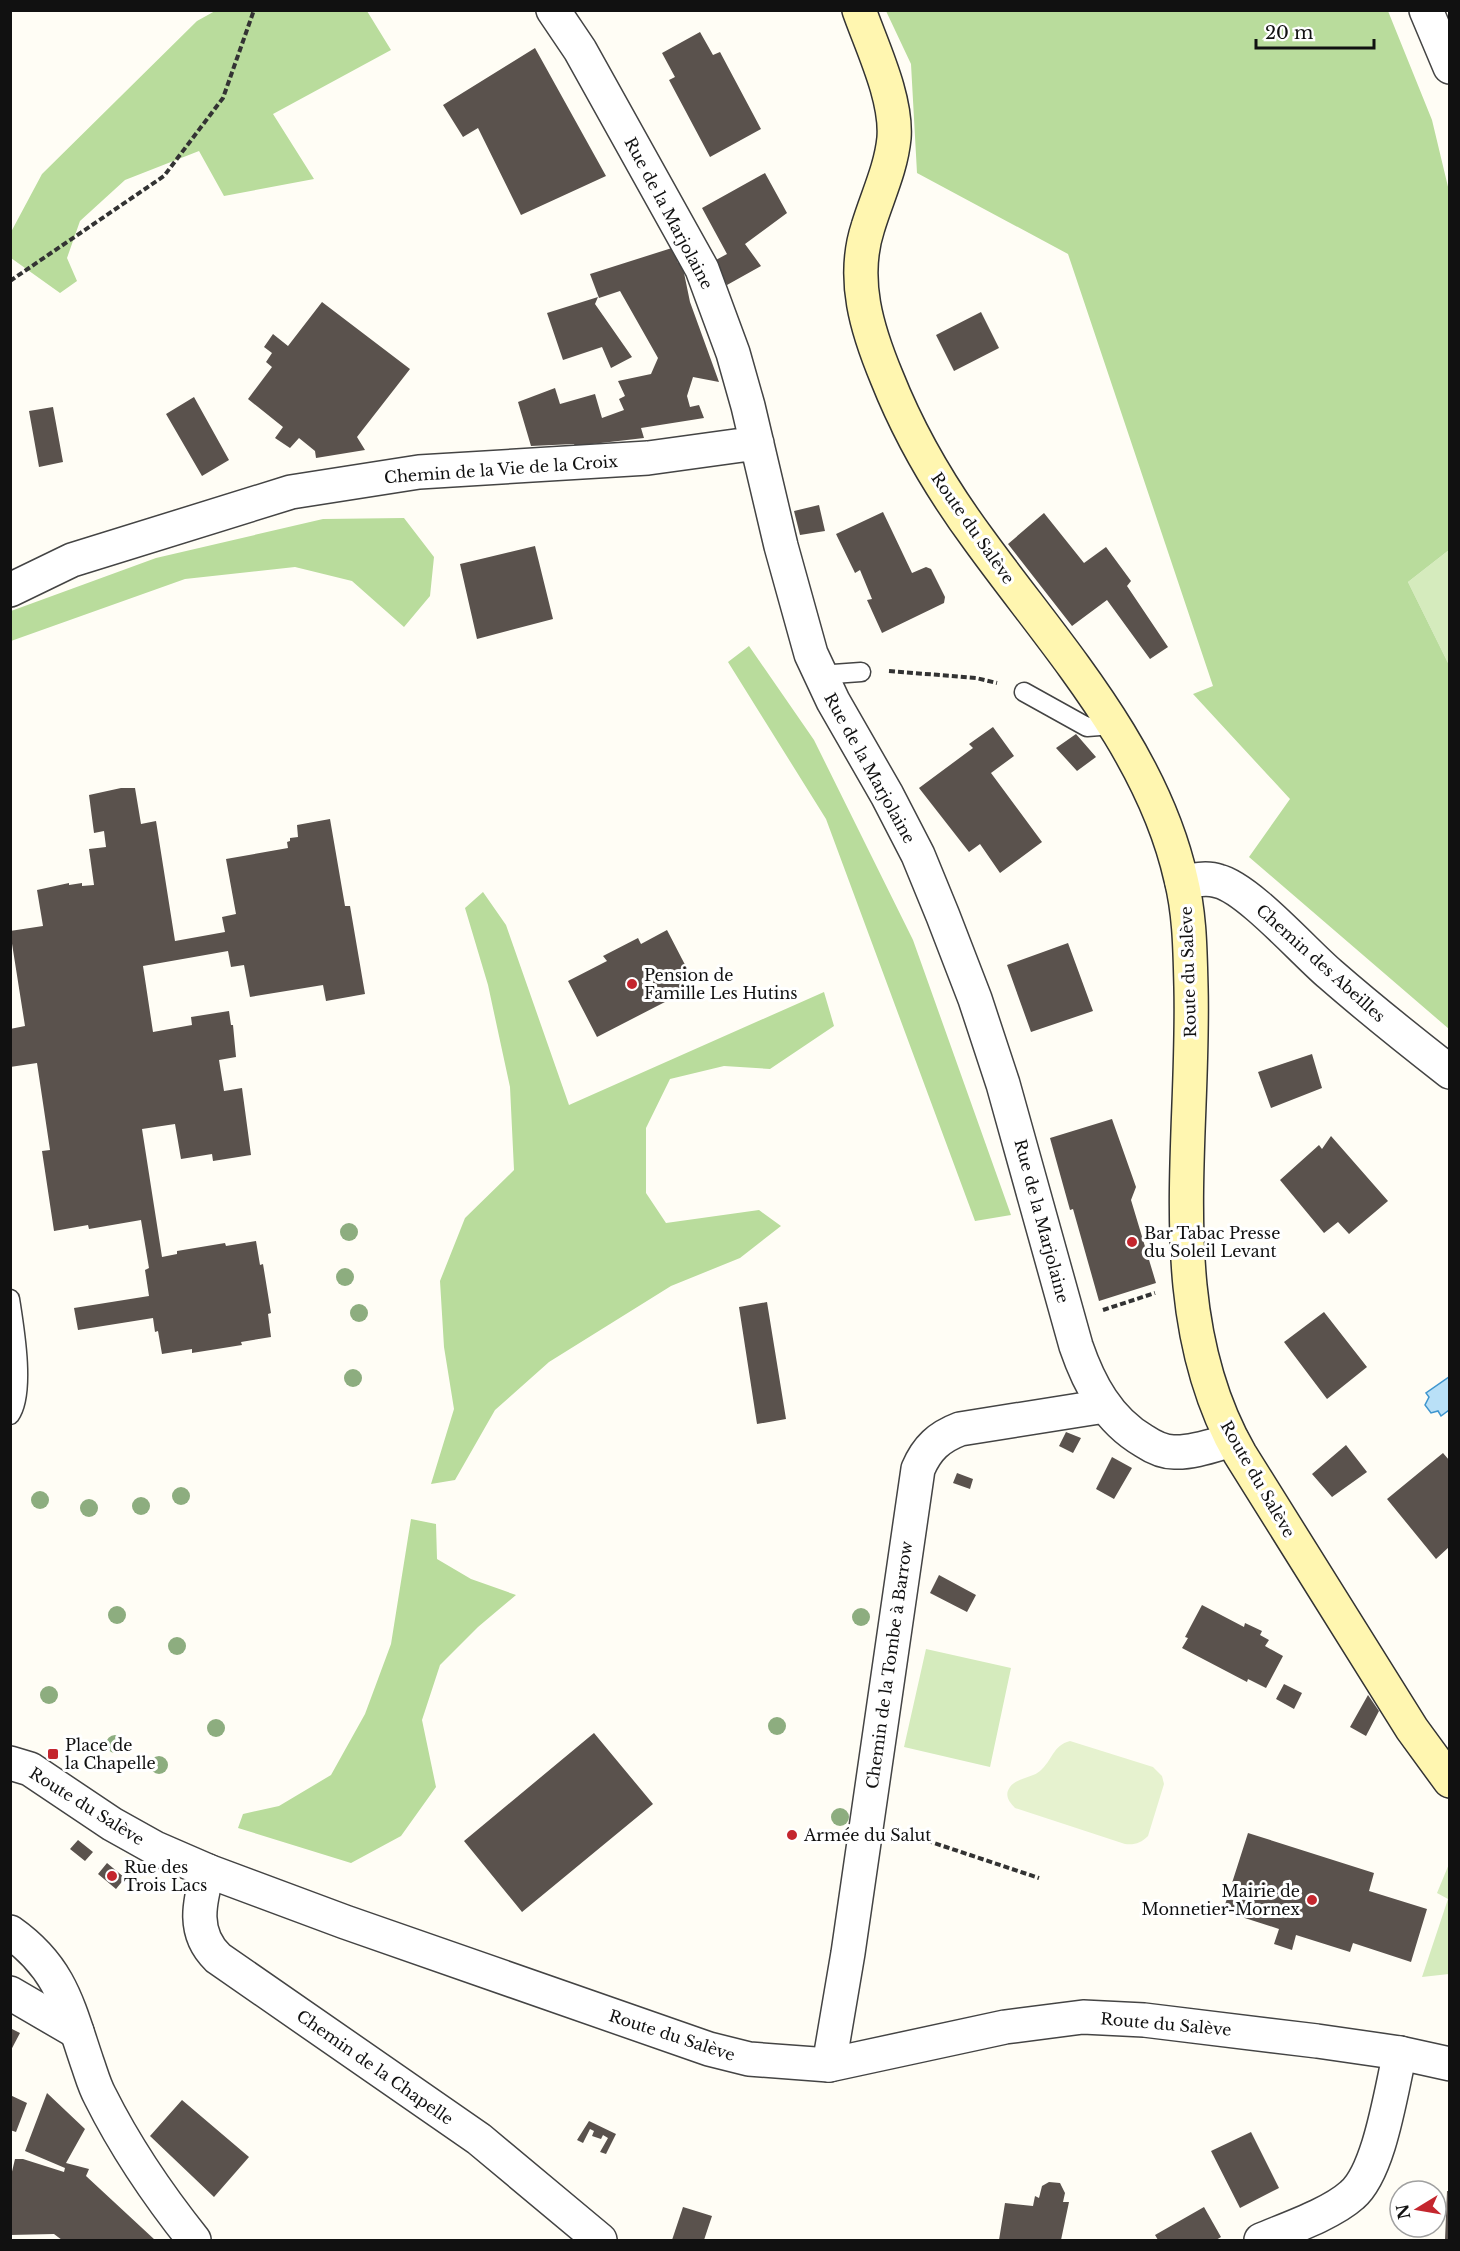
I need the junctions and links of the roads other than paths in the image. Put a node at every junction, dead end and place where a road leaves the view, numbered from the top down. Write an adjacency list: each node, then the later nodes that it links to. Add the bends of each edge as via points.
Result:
1 (553, 10): 5 (street, Rue de la Marjolaine, via 580,50 702,269 733,353)
2 (859, 10): 10 (main road, Route du Salève, via 886,89 894,134 859,271 875,346 902,411 949,498)
3 (1426, 10): 4 (street)
4 (1449, 67)
5 (757, 443): 6 (street, Chemin de la Vie de la Croix, via 648,458 419,472 291,492 72,560); 8 (street, Rue de la Marjolaine, via 781,546)
6 (10, 590)
7 (861, 672): 8 (lane)
8 (819, 675): 14 (street, Rue de la Marjolaine, via 908,835 943,916 1003,1084 1076,1346)
9 (1024, 692): 10 (lane, via 1087,727)
10 (1113, 725): 11 (main road, Route du Salève, via 1161,816)
11 (1182, 882): 12 (street, Chemin des Abeilles, via 1219,880 1235,888 1328,972); 16 (main road, Route du Salève, via 1191,983 1187,1216 1192,1303 1204,1369)
12 (1449, 1072)
13 (10, 1299): 15 (lane, via 18,1388)
14 (1105, 1406): 16 (street, Rue de la Marjolaine, via 1135,1436 1163,1451 1185,1452); 25 (street, Chemin de la Tombe à Barrow, via 960,1429 939,1439 924,1456 916,1481)
15 (10, 1415)
16 (1232, 1440): 18 (main road, Route du Salève, via 1412,1729)
17 (10, 1763): 19 (street, Route du Salève, via 30,1769 147,1844)
18 (1449, 1781)
19 (208, 1871): 25 (street, Route du Salève, via 709,2049 749,2059); 27 (street, Chemin de la Chapelle, via 201,1897 201,1925 203,1939 218,1959 479,2139)
20 (10, 1932): 22 (street, via 42,1958 57,1979)
21 (10, 1993): 22 (street)
22 (77, 2032): 26 (street, via 98,2093 124,2141)
23 (1400, 2053): 24 (street, Route du Salève); 25 (street, Route du Salève, via 1144,2020 1083,2017 1005,2027); 28 (street, via 1379,2141 1363,2183 1335,2206)
24 (1449, 2064)
25 (829, 2065)
26 (194, 2241)
27 (600, 2241)
28 (1261, 2241)

